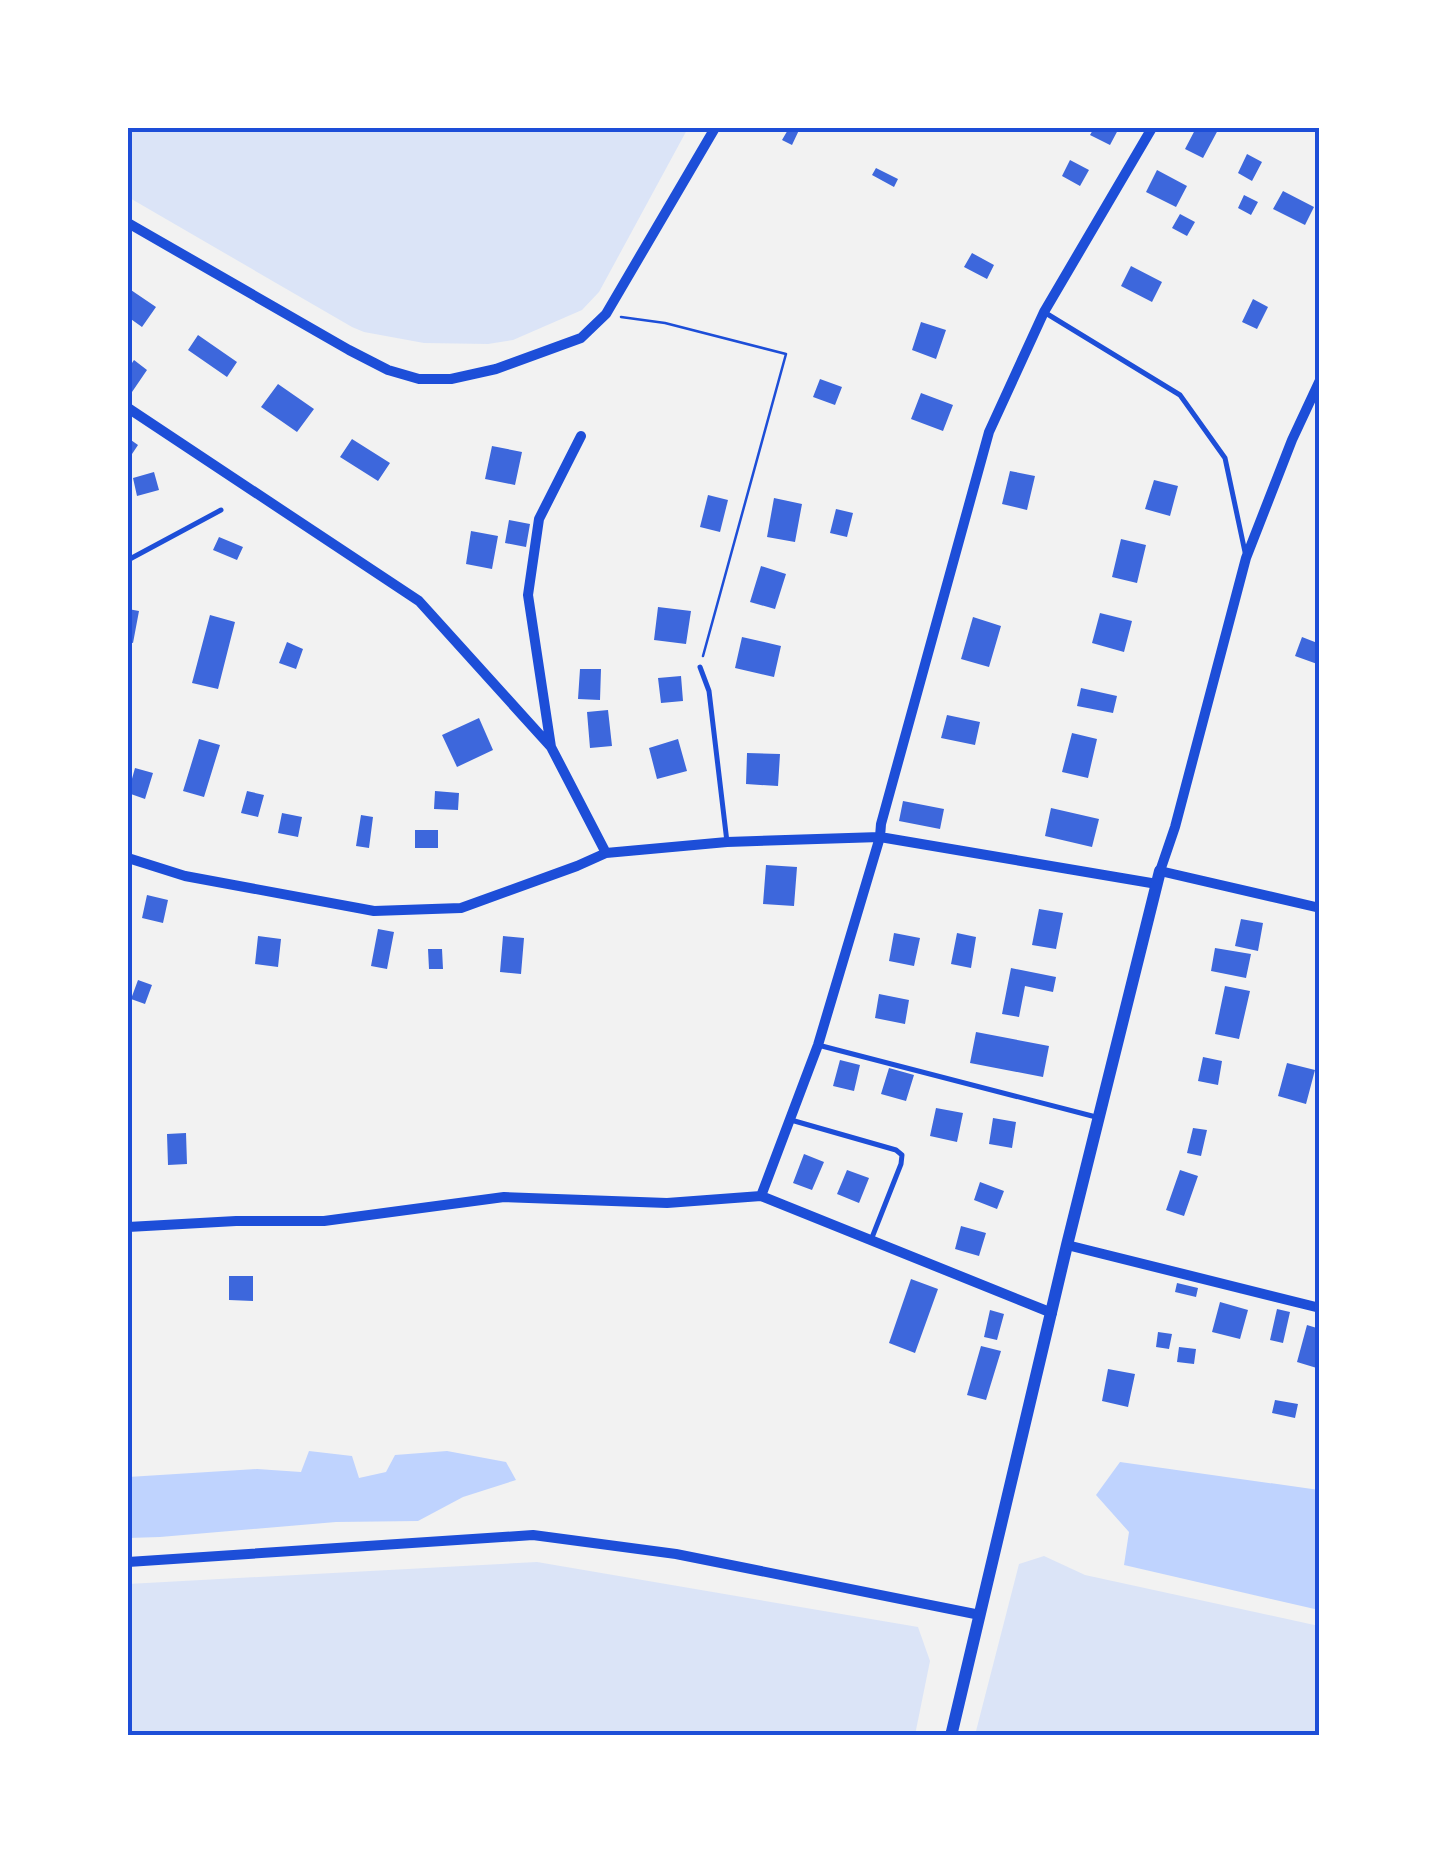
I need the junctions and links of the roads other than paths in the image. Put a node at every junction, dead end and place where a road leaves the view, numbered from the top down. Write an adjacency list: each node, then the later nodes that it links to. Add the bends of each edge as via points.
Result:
1 (715, 128): 3 (street, via 606,314 581,338 451,379 388,370)
2 (1152, 128): 4 (street)
3 (128, 223)
4 (1044, 312): 9 (lane, via 1180,395 1225,458); 13 (street, via 989,432)
5 (1320, 380): 9 (street)
6 (128, 408): 12 (street, via 419,601)
7 (581, 436): 12 (street, via 539,518 528,595)
8 (221, 510): 10 (lane)
9 (1246, 558): 17 (street)
10 (128, 560)
11 (700, 667): 14 (lane, via 710,691)
12 (551, 746): 15 (street)
13 (880, 836): 14 (street); 17 (street); 19 (street)
14 (727, 842): 15 (street)
15 (606, 853): 16 (street, via 461,908 374,910 184,876)
16 (128, 858)
17 (1158, 877): 18 (street, via 1193,876); 20 (street)
18 (1320, 908)
19 (818, 1045): 20 (lane); 21 (street)
20 (1098, 1117): 25 (street)
21 (791, 1120): 22 (street); 24 (lane, via 902,1155)
22 (762, 1196): 23 (street, via 666,1203 504,1197 324,1221); 24 (street)
23 (128, 1226)
24 (871, 1241): 27 (street)
25 (1067, 1245): 26 (street); 27 (street)
26 (1320, 1308)
27 (1052, 1313): 29 (street)
28 (128, 1562): 29 (street, via 533,1534 676,1554)
29 (980, 1614): 30 (street)
30 (951, 1736)

